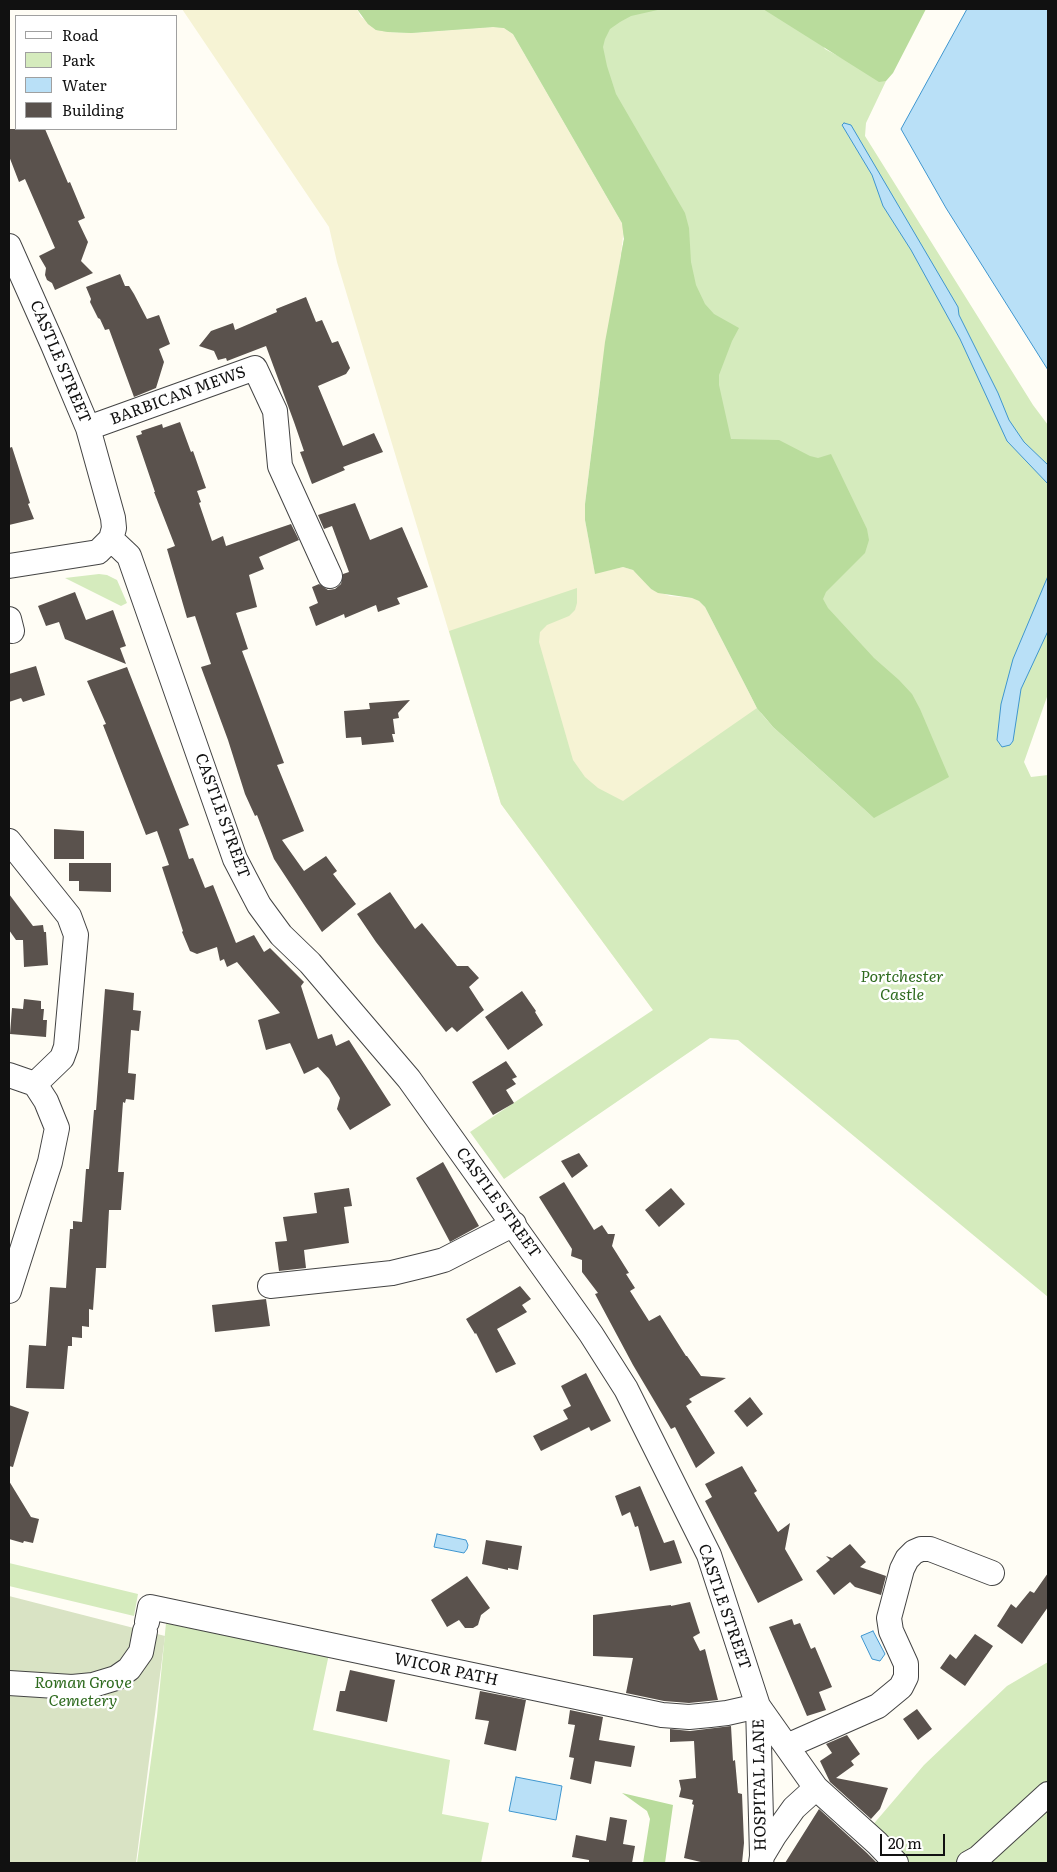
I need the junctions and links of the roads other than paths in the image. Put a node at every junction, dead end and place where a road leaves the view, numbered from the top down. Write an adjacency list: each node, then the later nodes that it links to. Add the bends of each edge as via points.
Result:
1 (9, 246): 2 (street, CASTLE STREET)
2 (88, 428): 3 (street, CASTLE STREET, via 113,518); 5 (street, BARBICAN MEWS, via 255,368 275,411 280,466)
3 (111, 539): 4 (street, via 98,552); 9 (street, CASTLE STREET, via 129,556 235,859 259,905 409,1079)
4 (9, 566)
5 (330, 576)
6 (9, 842): 8 (street, via 69,916 76,936 66,1047 62,1058)
7 (9, 1074): 8 (street)
8 (35, 1084): 11 (street, via 57,1128 50,1162)
9 (514, 1224): 10 (street, via 444,1260 429,1264 392,1273); 14 (street, CASTLE STREET, via 621,1381 655,1446 709,1555)
10 (270, 1286)
11 (9, 1291)
12 (992, 1572): 15 (street, via 930,1550 914,1552 902,1569 890,1618 891,1630 906,1664 906,1677 901,1687 878,1706)
13 (9, 1683): 14 (street, WICOR PATH, via 72,1687 116,1678 129,1669 141,1652 150,1607 662,1715 689,1717)
14 (758, 1706): 15 (street, CASTLE STREET); 18 (street, HOSPITAL LANE)
15 (787, 1746): 16 (street, CASTLE STREET)
16 (816, 1788): 18 (street, via 794,1808); 19 (street, CASTLE STREET)
17 (1048, 1794): 20 (street)
18 (762, 1860)
19 (896, 1863)
20 (969, 1863)

